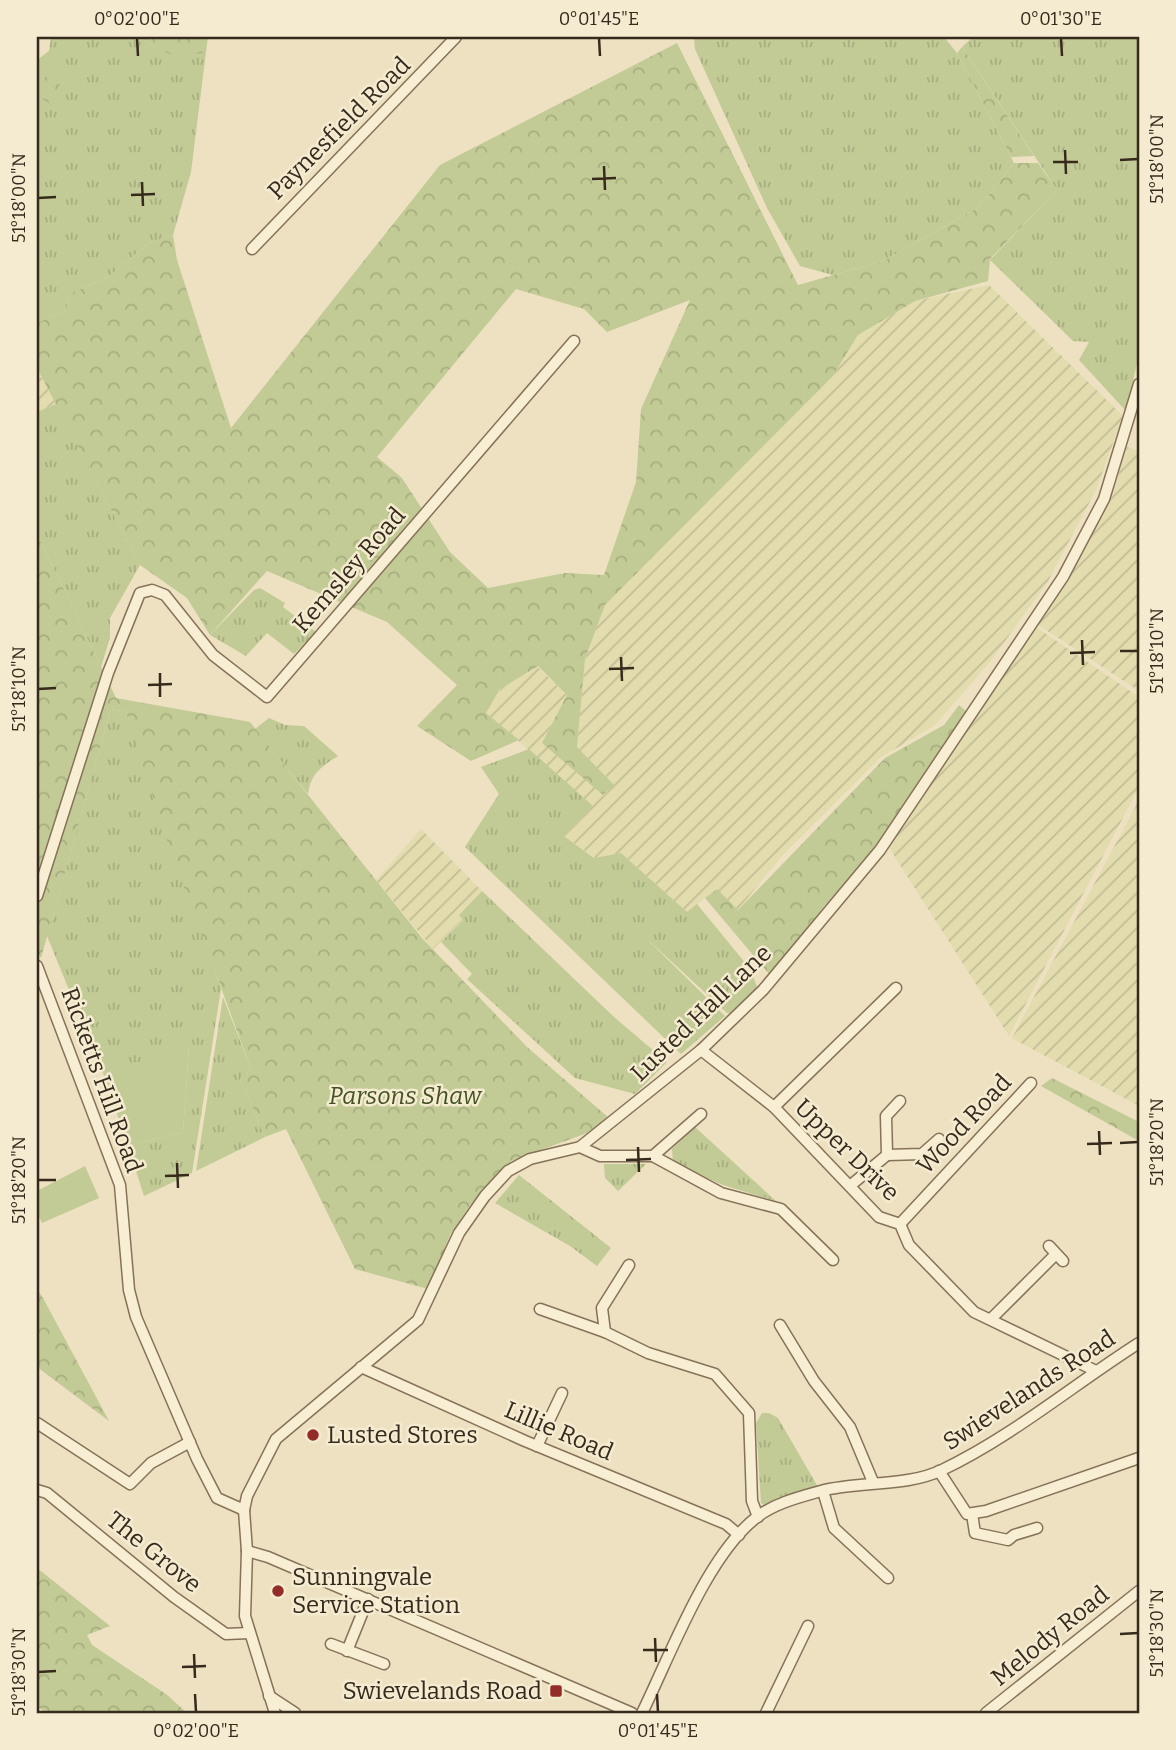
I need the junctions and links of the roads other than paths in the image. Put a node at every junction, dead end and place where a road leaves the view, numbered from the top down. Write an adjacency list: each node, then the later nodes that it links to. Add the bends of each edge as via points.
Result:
1 (456, 37): 2 (street, Paynesfield Road)
2 (251, 249)
3 (574, 341): 5 (street, Kemsley Road, via 267,696 213,655 165,595 152,590 140,593 108,673)
4 (1139, 384): 8 (street, Lusted Hall Lane, via 1104,499 1063,577 880,850 763,990)
5 (37, 896)
6 (37, 966): 31 (street, Ricketts Hill Road, via 120,1185 129,1290 136,1317)
7 (896, 988): 11 (street)
8 (701, 1050): 11 (street, Upper Drive); 14 (street, Lusted Hall Lane)
9 (1031, 1083): 18 (street, Wood Road)
10 (900, 1101): 15 (street, via 886,1116)
11 (774, 1107): 17 (street, Upper Drive)
12 (701, 1114): 16 (street)
13 (939, 1139): 15 (street, via 922,1154)
14 (580, 1147): 16 (street, via 600,1156); 27 (street, Lusted Hall Lane, via 530,1159 508,1171 459,1233 418,1320)
15 (887, 1155): 17 (street)
16 (653, 1156): 20 (street, via 721,1193 781,1209)
17 (851, 1185): 18 (street, Upper Drive, via 880,1217)
18 (900, 1224): 23 (street, Upper Drive, via 909,1245 974,1312)
19 (1056, 1254): 23 (street)
20 (833, 1260)
21 (629, 1265): 25 (street, via 602,1308)
22 (540, 1309): 25 (street)
23 (992, 1319): 28 (street, Upper Drive)
24 (780, 1325): 35 (street, via 814,1381 850,1427)
25 (605, 1332): 40 (street, via 649,1353 715,1374 749,1412 752,1501)
26 (1139, 1343): 28 (street, Swievelands Road)
27 (361, 1367): 32 (street, Lillie Road); 38 (street, Lusted Hall Lane, via 276,1440)
28 (1096, 1371): 34 (street, Swievelands Road, via 1020,1426)
29 (562, 1393): 32 (street)
30 (37, 1423): 31 (street, via 130,1484 151,1463)
31 (190, 1442): 38 (street, Ricketts Hill Road, via 217,1498)
32 (537, 1446): 42 (street, Lillie Road, via 726,1524)
33 (1139, 1458): 39 (street)
34 (939, 1471): 35 (street, Swievelands Road); 39 (street, via 967,1514)
35 (873, 1482): 37 (street, Swievelands Road)
36 (37, 1490): 48 (street, The Grove, via 47,1493 226,1634)
37 (822, 1491): 40 (street, Swievelands Road, via 780,1504); 44 (street, via 834,1528)
38 (244, 1510): 43 (street, Lusted Hall Lane)
39 (972, 1514): 41 (street, via 975,1533 984,1537 1008,1540)
40 (758, 1517): 42 (street, Swievelands Road)
41 (1037, 1528)
42 (739, 1535): 56 (street, Swievelands Road, via 713,1569)
43 (247, 1551): 46 (street); 48 (street, Lusted Hall Lane, via 245,1616)
44 (888, 1578)
45 (1139, 1591): 58 (street, Melody Road)
46 (368, 1599): 50 (street); 55 (street)
47 (808, 1626): 57 (street)
48 (249, 1633): 52 (street, Lusted Hall Lane)
49 (331, 1644): 50 (street)
50 (347, 1651): 51 (street)
51 (384, 1664)
52 (269, 1695): 53 (street, Lusted Hall Lane); 54 (street)
53 (275, 1713)
54 (295, 1713)
55 (632, 1713)
56 (642, 1713)
57 (766, 1713)
58 (986, 1713)

